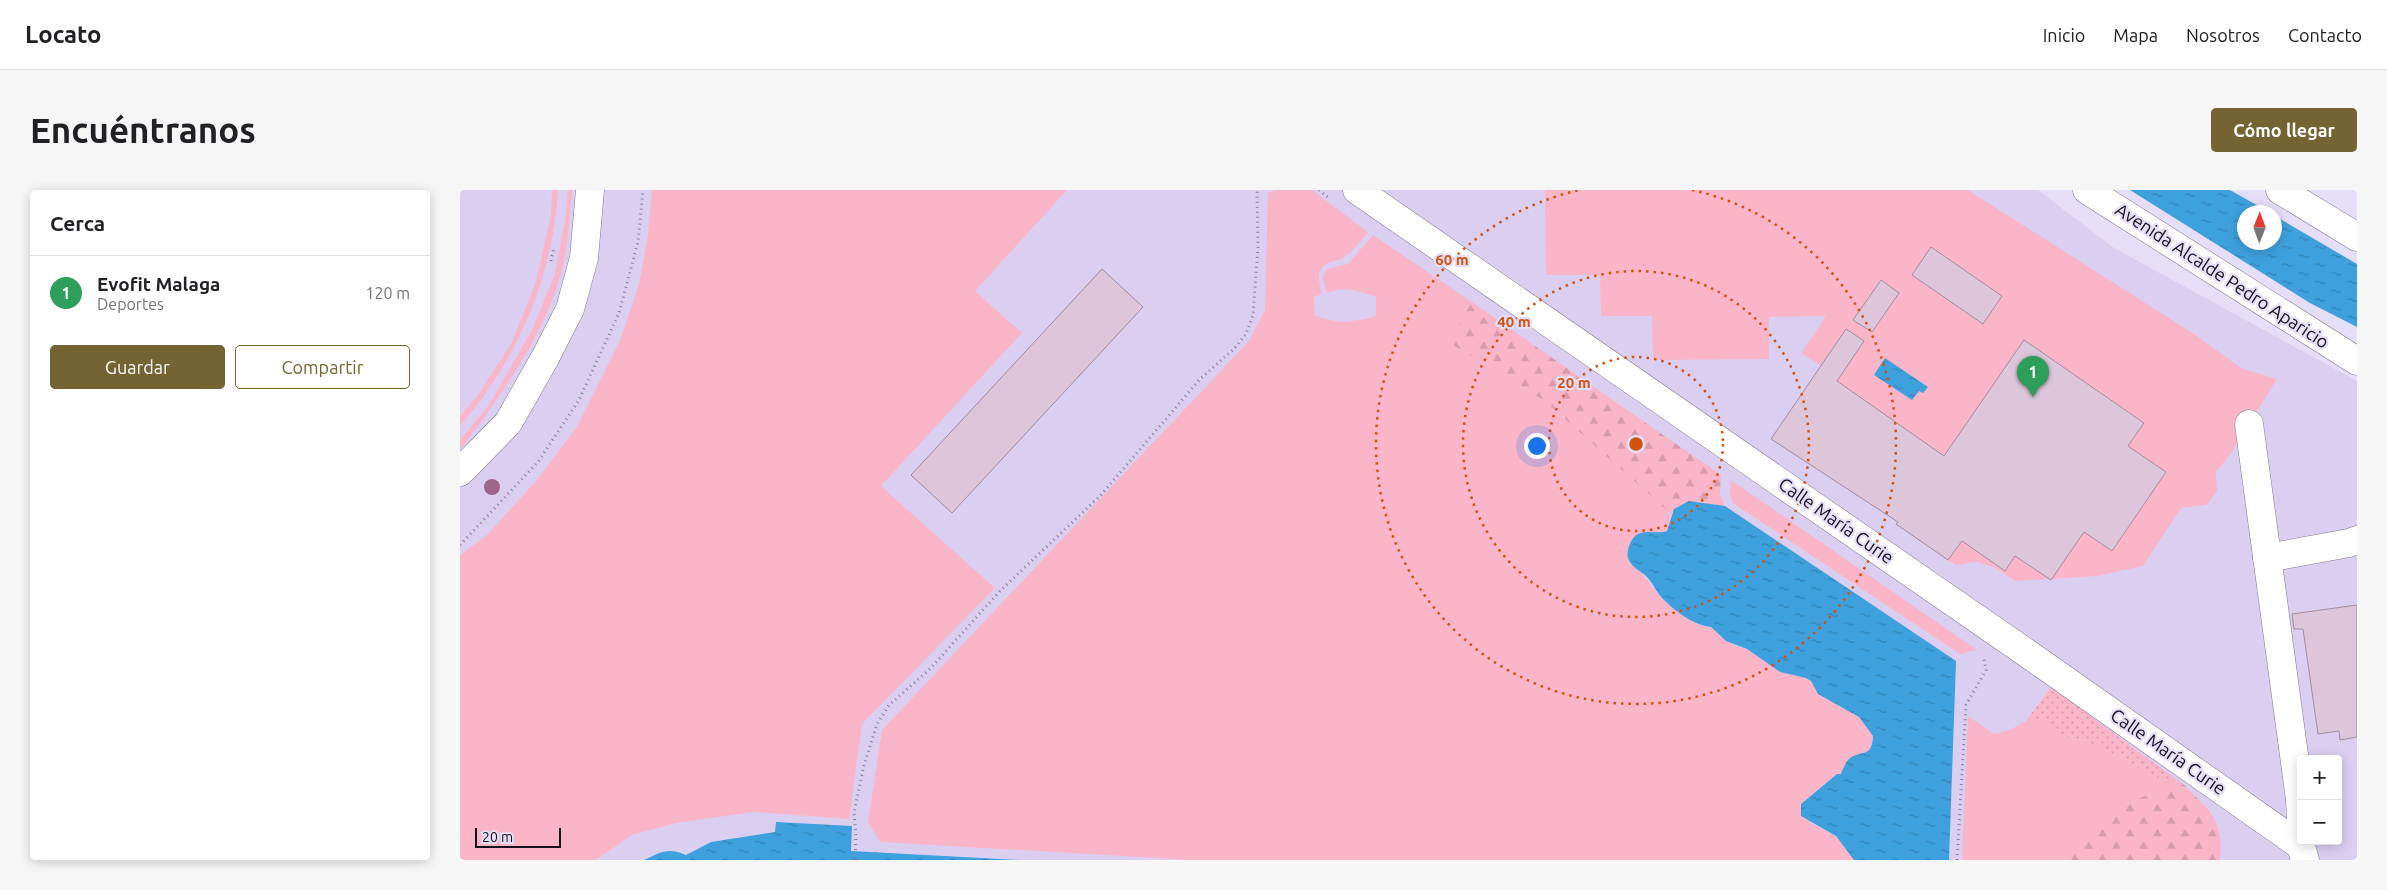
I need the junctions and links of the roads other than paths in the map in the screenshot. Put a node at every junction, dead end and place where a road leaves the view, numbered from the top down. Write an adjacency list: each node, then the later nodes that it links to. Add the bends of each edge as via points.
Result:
1 (590, 190): 8 (street, via 584,258 570,309 508,423)
2 (1357, 190): 12 (street, Calle María Curie)
3 (2088, 190): 6 (street, Avenida Alcalde Pedro Aparicio)
4 (2280, 190): 5 (street)
5 (2357, 237)
6 (2357, 361)
7 (2249, 424): 10 (street)
8 (460, 472)
9 (2357, 540): 10 (street)
10 (2267, 558): 11 (street)
11 (2300, 800)
12 (2297, 839)

